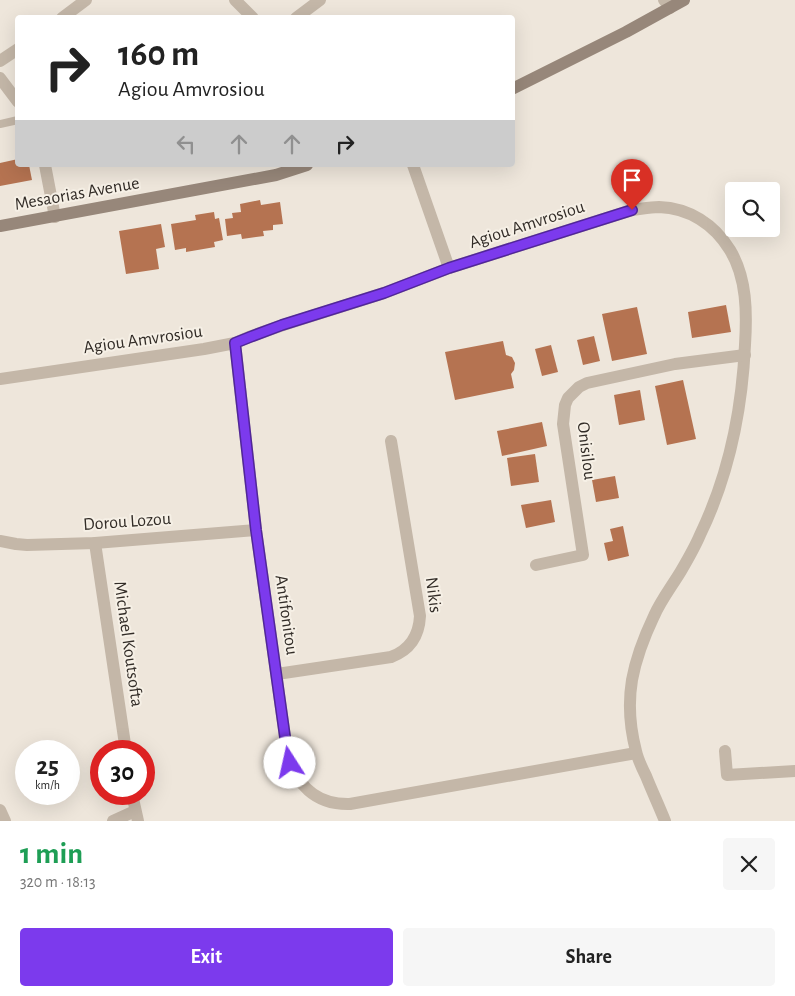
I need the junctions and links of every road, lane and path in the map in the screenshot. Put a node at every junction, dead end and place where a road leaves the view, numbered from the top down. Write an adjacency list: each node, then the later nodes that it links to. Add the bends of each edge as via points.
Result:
1 (86, 0): 6 (street)
2 (235, 0): 7 (street)
3 (320, 0): 8 (street)
4 (684, 0): 5 (main road)
5 (667, 4): 12 (main road, via 626,32)
6 (66, 15)
7 (250, 15)
8 (300, 15)
9 (15, 51): 10 (street)
10 (0, 61)
11 (0, 78): 13 (street)
12 (515, 88)
13 (15, 98)
14 (15, 121): 15 (lane)
15 (0, 124)
16 (45, 167): 19 (street)
17 (301, 167): 19 (main road, Mesaorias Avenue, via 276,175)
18 (414, 167): 21 (street)
19 (55, 217): 20 (main road, Mesaorias Avenue)
20 (0, 226)
21 (449, 268): 22 (street, Agiou Amvrosiou); 23 (street, Agiou Amvrosiou, via 632,210 658,207 684,212 716,232 733,256 745,294)
22 (235, 343): 24 (street, Agiou Amvrosiou); 26 (street, Antifonitou)
23 (745, 355): 29 (street, Onisilou, via 675,364 587,383 574,391 565,405 563,424 583,555); 33 (street, Agiou Amvrosiou, via 734,435 716,496 693,550 654,615 638,656 630,709)
24 (0, 379)
25 (391, 441): 30 (street, Nikis, via 420,616 416,636 404,651 391,657)
26 (256, 530): 28 (street, Dorou Lozou); 30 (street, Antifonitou)
27 (0, 541): 28 (street, Dorou Lozou, via 27,545)
28 (95, 543): 31 (street, Michael Koutsofta)
29 (536, 565)
30 (277, 674): 33 (street, Antifonitou, via 287,751 294,771 311,793 335,803 360,803)
31 (124, 740)
32 (725, 751): 34 (street, via 727,775)
33 (636, 754): 39 (street, Agiou Amvrosiou)
34 (795, 772)
35 (0, 810): 37 (street)
36 (136, 816): 38 (street)
37 (4, 821)
38 (113, 821)
39 (665, 821)

